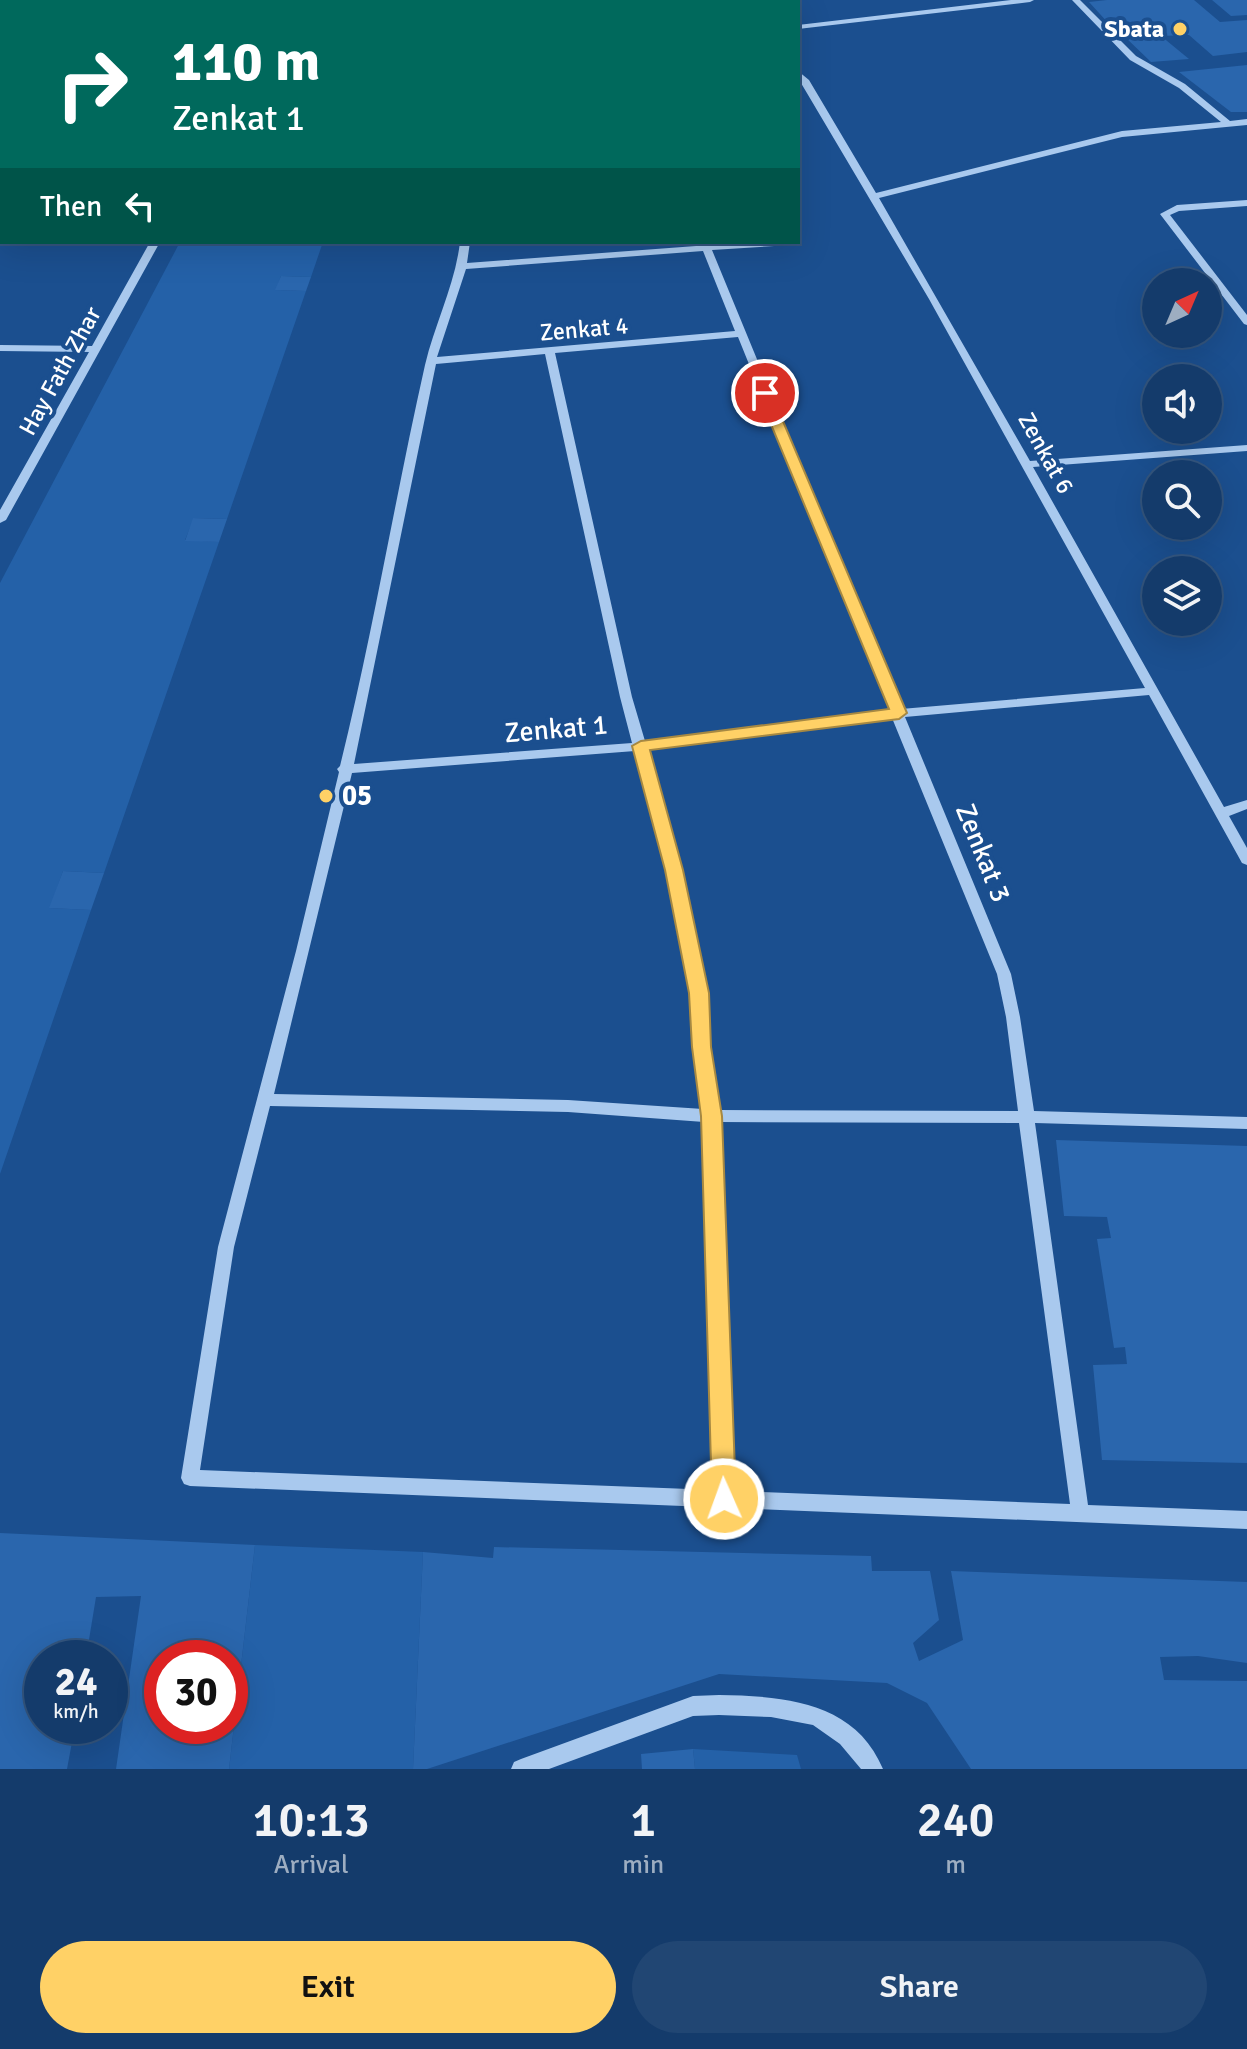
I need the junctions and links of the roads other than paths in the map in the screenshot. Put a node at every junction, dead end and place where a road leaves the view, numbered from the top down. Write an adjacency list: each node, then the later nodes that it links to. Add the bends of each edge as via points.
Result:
1 (1030, 0): 3 (street)
2 (1076, 0): 6 (street, via 1133,58 1182,86)
3 (800, 27)
4 (800, 75): 7 (street, Zenkat 6)
5 (1247, 122): 6 (street)
6 (1227, 123): 7 (street, via 1122,134)
7 (875, 196): 21 (street, Zenkat 6)
8 (1247, 203): 14 (street, via 1177,208 1165,214)
9 (154, 244): 17 (street, Hay Fath Zhar)
10 (465, 244): 13 (street)
11 (760, 244): 12 (street)
12 (706, 248): 13 (street); 15 (street, Zenkat 3)
13 (462, 266): 19 (street)
14 (1247, 322)
15 (740, 334): 18 (street, Zenkat 4); 24 (street, Zenkat 3)
16 (0, 348): 17 (street)
17 (95, 349): 22 (street, Hay Fath Zhar)
18 (550, 352): 19 (street, Zenkat 4); 25 (street)
19 (431, 361): 26 (street)
20 (1247, 448): 21 (street)
21 (1027, 464): 23 (street, Zenkat 6)
22 (0, 520)
23 (1154, 691): 24 (street, Zenkat 1); 28 (street, Zenkat 6)
24 (899, 713): 25 (street, Zenkat 1); 32 (street, Zenkat 3, via 1004,974)
25 (641, 746): 26 (street, Zenkat 1); 31 (street, via 687,928)
26 (344, 769): 30 (street)
27 (1247, 804): 28 (street)
28 (1220, 814): 29 (street, Zenkat 6)
29 (1247, 860)
30 (265, 1100): 31 (street, via 568,1106); 34 (street, via 226,1247 190,1478)
31 (712, 1116): 32 (street); 34 (street)
32 (1025, 1117): 33 (street); 35 (street, Zenkat 3)
33 (1247, 1123)
34 (724, 1499): 35 (street)
35 (1080, 1513): 36 (street)
36 (1247, 1520)
37 (521, 1769): 38 (street, via 693,1706 718,1704 813,1715 852,1740)
38 (873, 1769)

